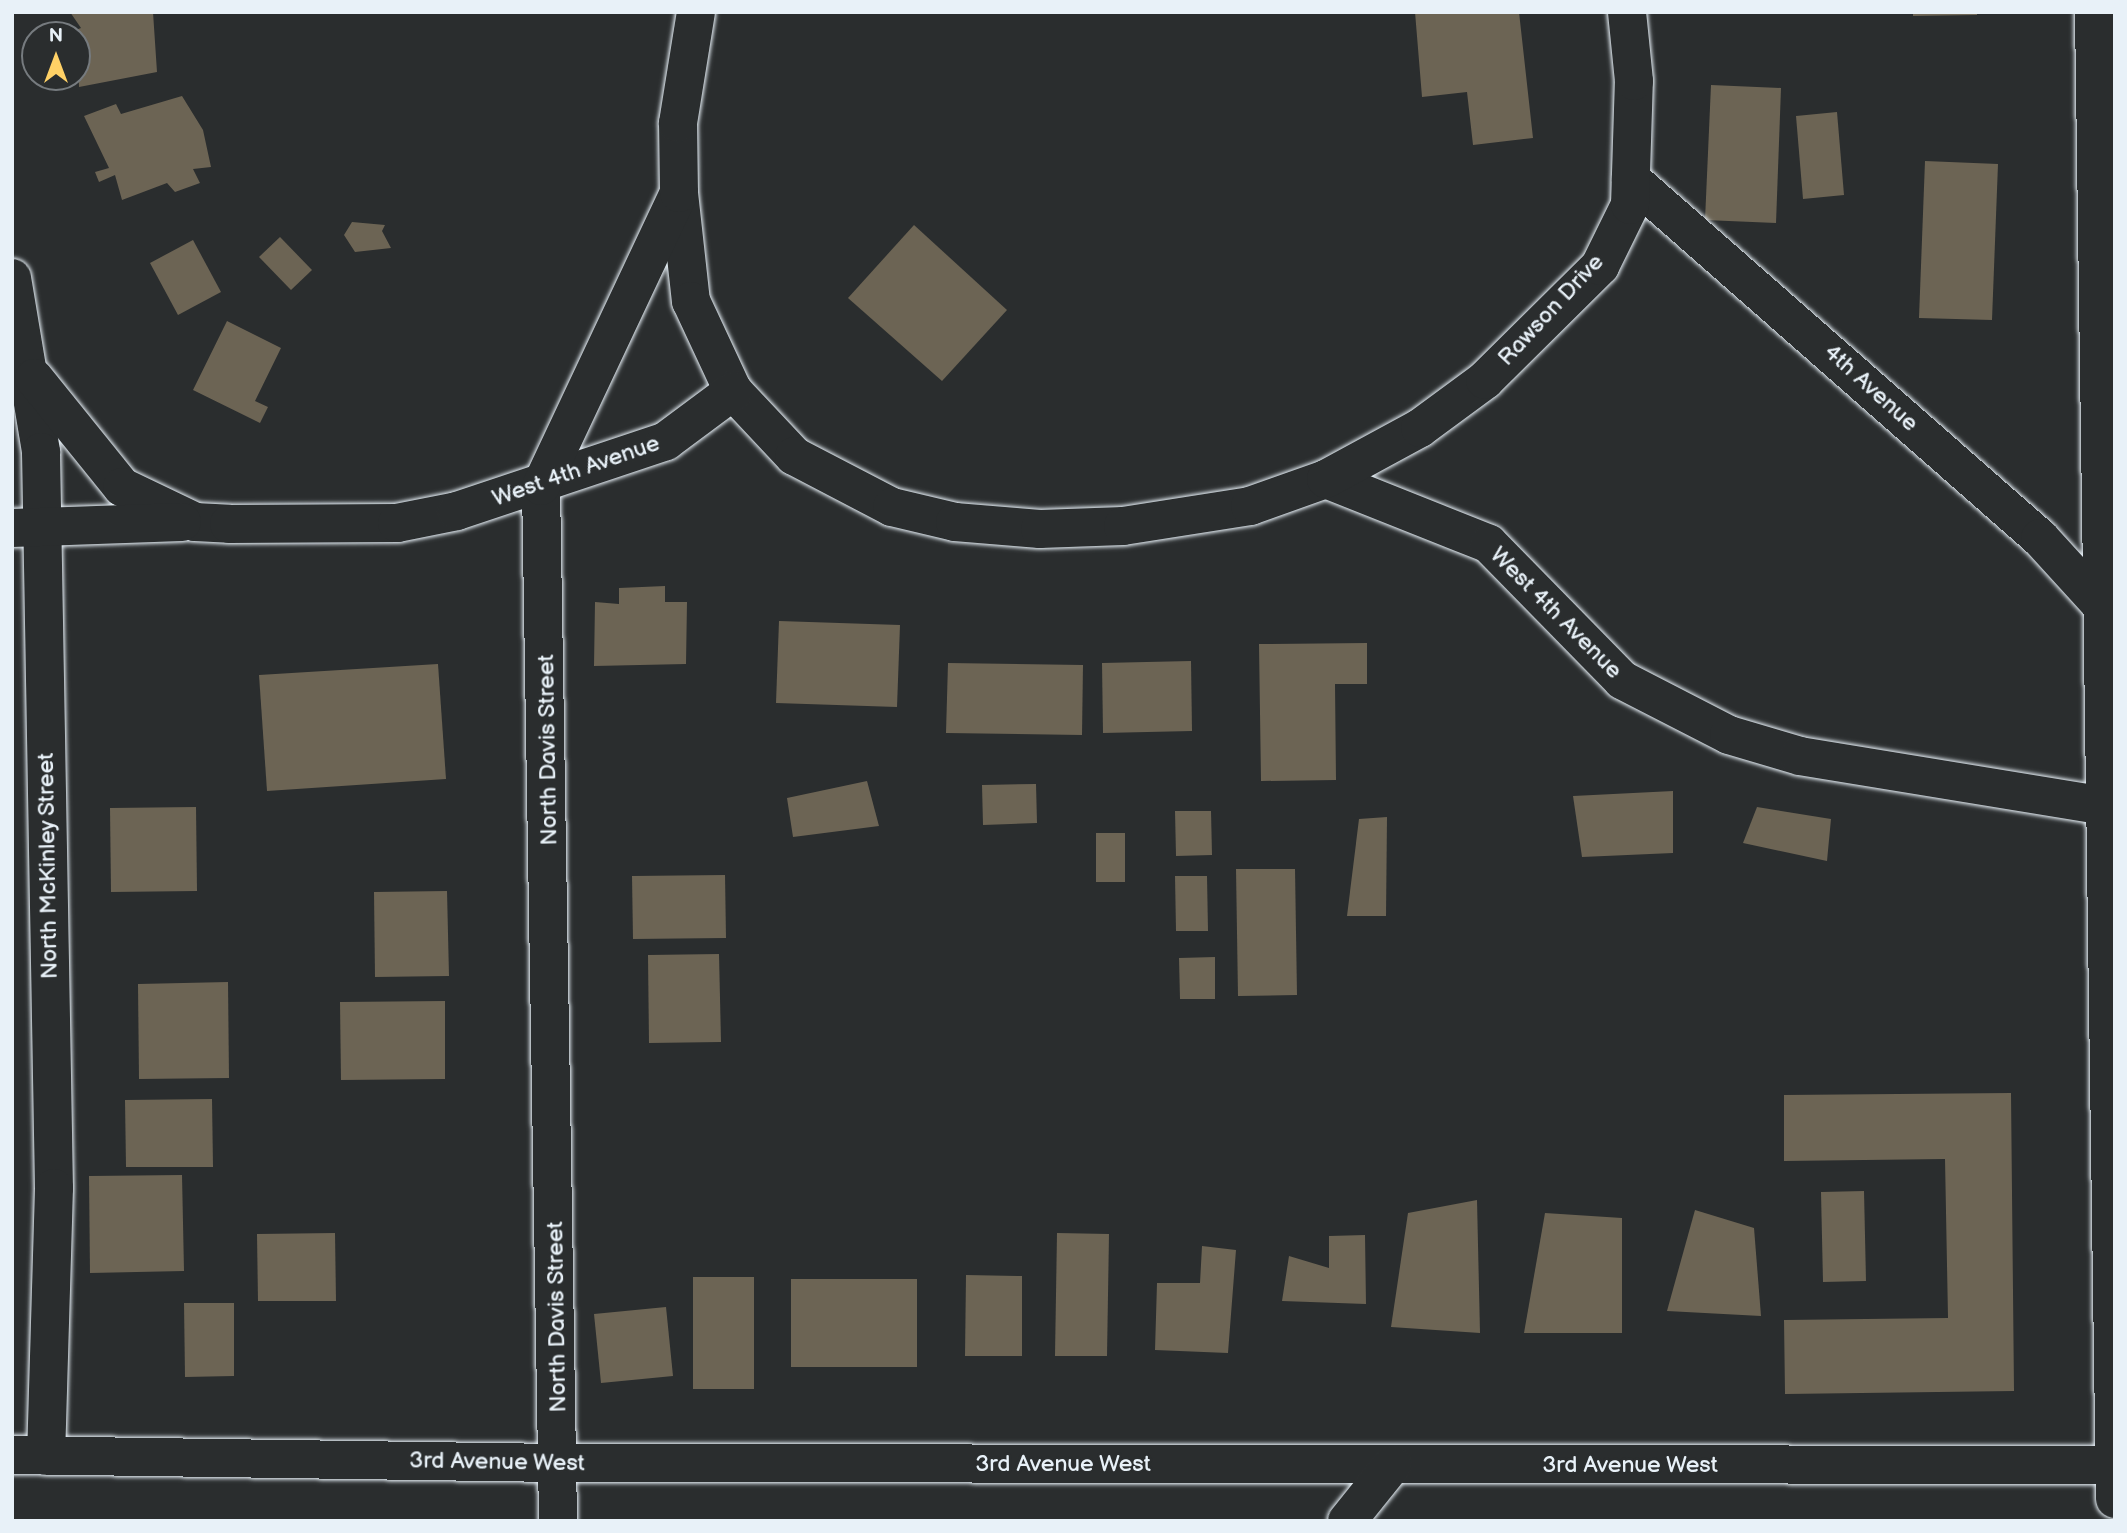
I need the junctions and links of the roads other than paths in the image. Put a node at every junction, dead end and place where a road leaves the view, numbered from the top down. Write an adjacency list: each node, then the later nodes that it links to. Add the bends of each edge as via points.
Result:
1 (696, 12): 6 (street, North Davis Street, via 678,123)
2 (1627, 12): 4 (street, Rawson Drive, via 1634,81)
3 (2094, 12): 5 (street)
4 (1631, 179): 11 (street, Rawson Drive, via 1630,205 1600,266 1542,328 1420,428); 15 (street, 4th Avenue, via 2040,538)
5 (2105, 188): 15 (street)
6 (679, 193): 10 (street, via 691,302); 12 (street, North Davis Street)
7 (12, 278): 8 (street, North McKinley Street)
8 (17, 313): 9 (street, North McKinley Street)
9 (31, 373): 13 (street, West 4th Avenue, via 75,436 122,488); 14 (street, North McKinley Street)
10 (733, 391): 11 (street, via 794,456 837,483 892,507 956,522 1040,529 1189,518 1250,506); 12 (street, West 4th Avenue, via 666,441)
11 (1326, 479): 16 (street, West 4th Avenue, via 1489,544 1622,680 1728,735 1800,757)
12 (541, 486): 13 (street, West 4th Avenue, via 397,523); 19 (street, North Davis Street)
13 (195, 522): 14 (street, West 4th Avenue)
14 (27, 528): 18 (street, North McKinley Street, via 54,1188)
15 (2108, 606): 16 (street)
16 (2105, 806): 17 (street)
17 (2112, 1042): 21 (street)
18 (29, 1455): 19 (street, 3rd Avenue West)
19 (558, 1463): 20 (street, 3rd Avenue West); 23 (street, North Davis Street)
20 (1392, 1465): 21 (street, 3rd Avenue West); 24 (street)
21 (2114, 1465): 22 (street)
22 (2115, 1499)
23 (558, 1521)
24 (1347, 1521)

